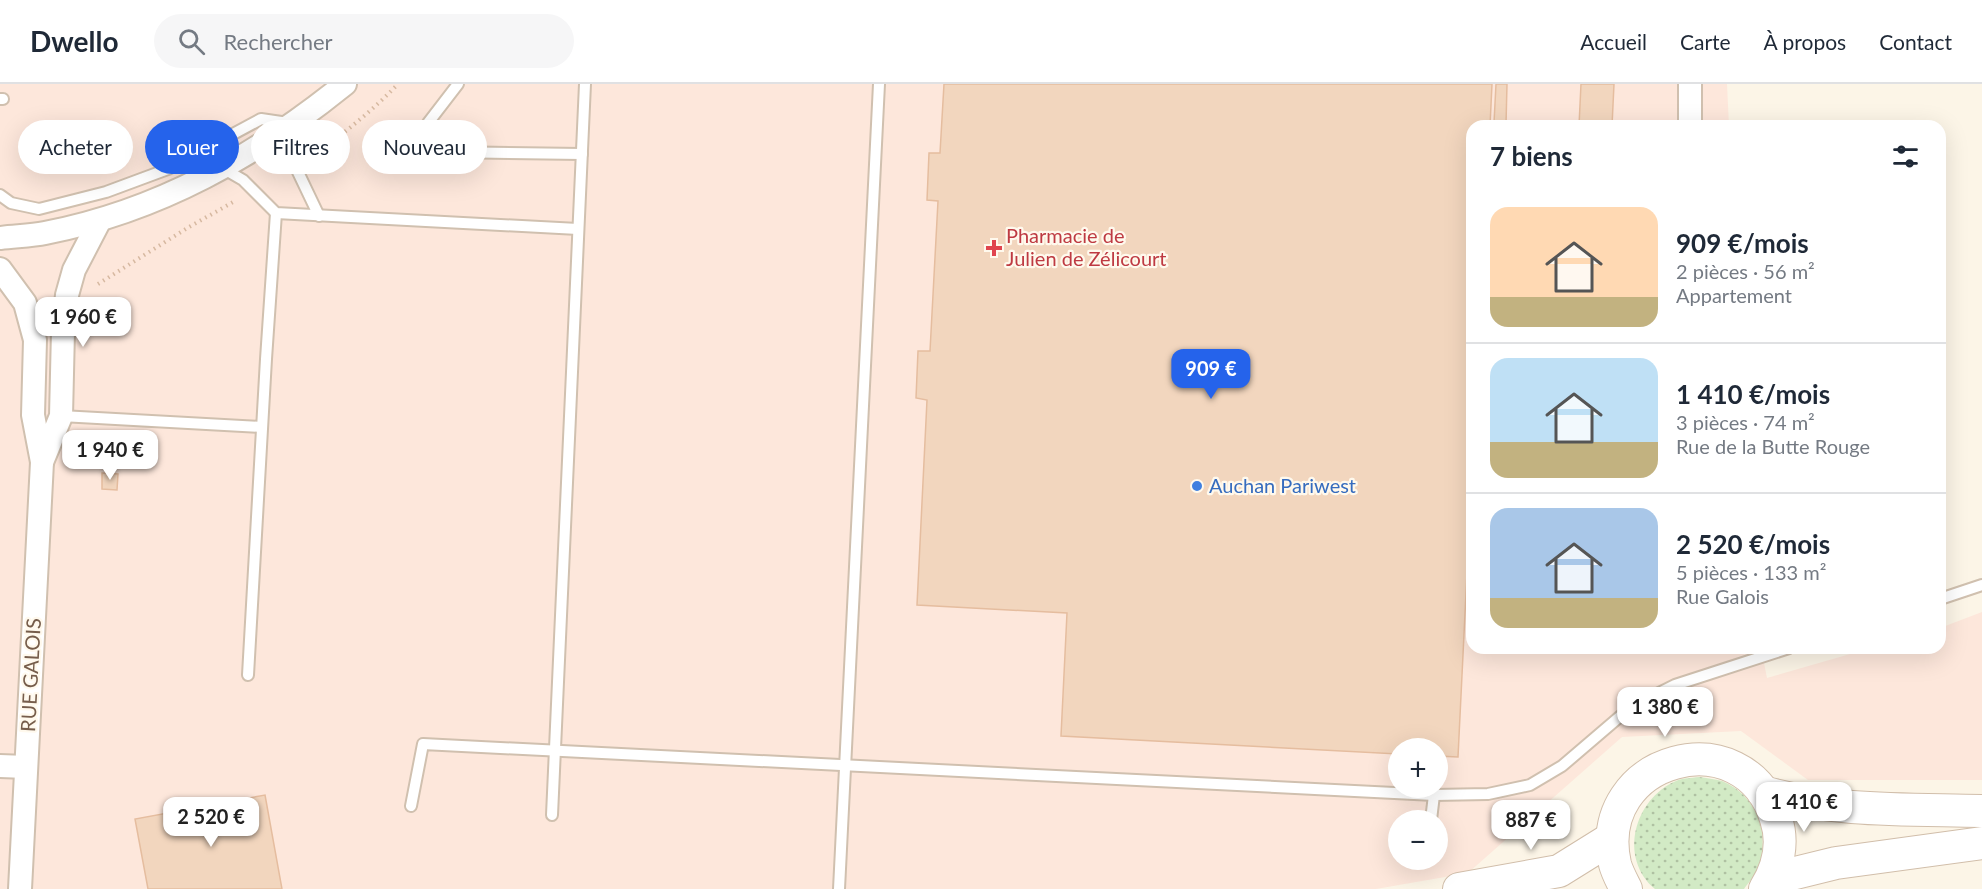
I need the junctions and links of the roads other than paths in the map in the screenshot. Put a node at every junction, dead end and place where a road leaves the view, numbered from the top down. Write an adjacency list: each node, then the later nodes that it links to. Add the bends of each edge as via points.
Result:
1 (345, 84): 8 (street)
2 (458, 84): 11 (lane, via 428,123 425,139 446,152)
3 (585, 84): 11 (lane)
4 (879, 84): 30 (lane)
5 (1690, 84): 9 (street)
6 (257, 120): 7 (lane)
7 (272, 120)
8 (300, 120)
9 (1690, 120)
10 (251, 123): 15 (lane, via 168,169 106,192 39,209 11,204)
11 (582, 154): 19 (lane)
12 (213, 174): 18 (street)
13 (233, 174): 16 (lane)
14 (299, 174): 17 (lane)
15 (0, 195)
16 (276, 213): 17 (lane); 23 (lane)
17 (319, 216): 19 (lane)
18 (100, 220): 20 (street); 22 (street, RUE GALOIS, via 74,270 67,295)
19 (578, 230): 29 (lane)
20 (0, 238)
21 (0, 269): 24 (street, RUE GALOIS, via 25,303 34,340 33,415)
22 (61, 416): 23 (lane); 24 (street, RUE GALOIS)
23 (262, 427): 28 (lane)
24 (42, 462): 32 (street, RUE GALOIS)
25 (1982, 585): 26 (lane)
26 (1946, 597)
27 (1771, 654): 35 (lane, via 1675,685 1631,706 1562,766 1530,785 1488,794)
28 (248, 675)
29 (555, 751): 30 (lane); 36 (lane, via 423,744); 38 (lane)
30 (845, 764): 34 (lane); 43 (lane)
31 (0, 766): 32 (street)
32 (26, 767): 42 (street, RUE GALOIS)
33 (1763, 792): 37 (street, via 1824,805); 39 (street, via 1745,775 1723,763 1697,759 1672,762 1649,773 1630,790 1617,813); 41 (street, via 1773,808 1780,844)
34 (1388, 793)
35 (1448, 795)
36 (411, 806)
37 (1982, 811)
38 (552, 815)
39 (1612, 838): 44 (street, via 1559,871); 45 (street, via 1615,865)
40 (1982, 843): 41 (street, via 1836,863)
41 (1768, 884)
42 (20, 889)
43 (839, 889)
44 (1459, 889)
45 (1626, 889)

